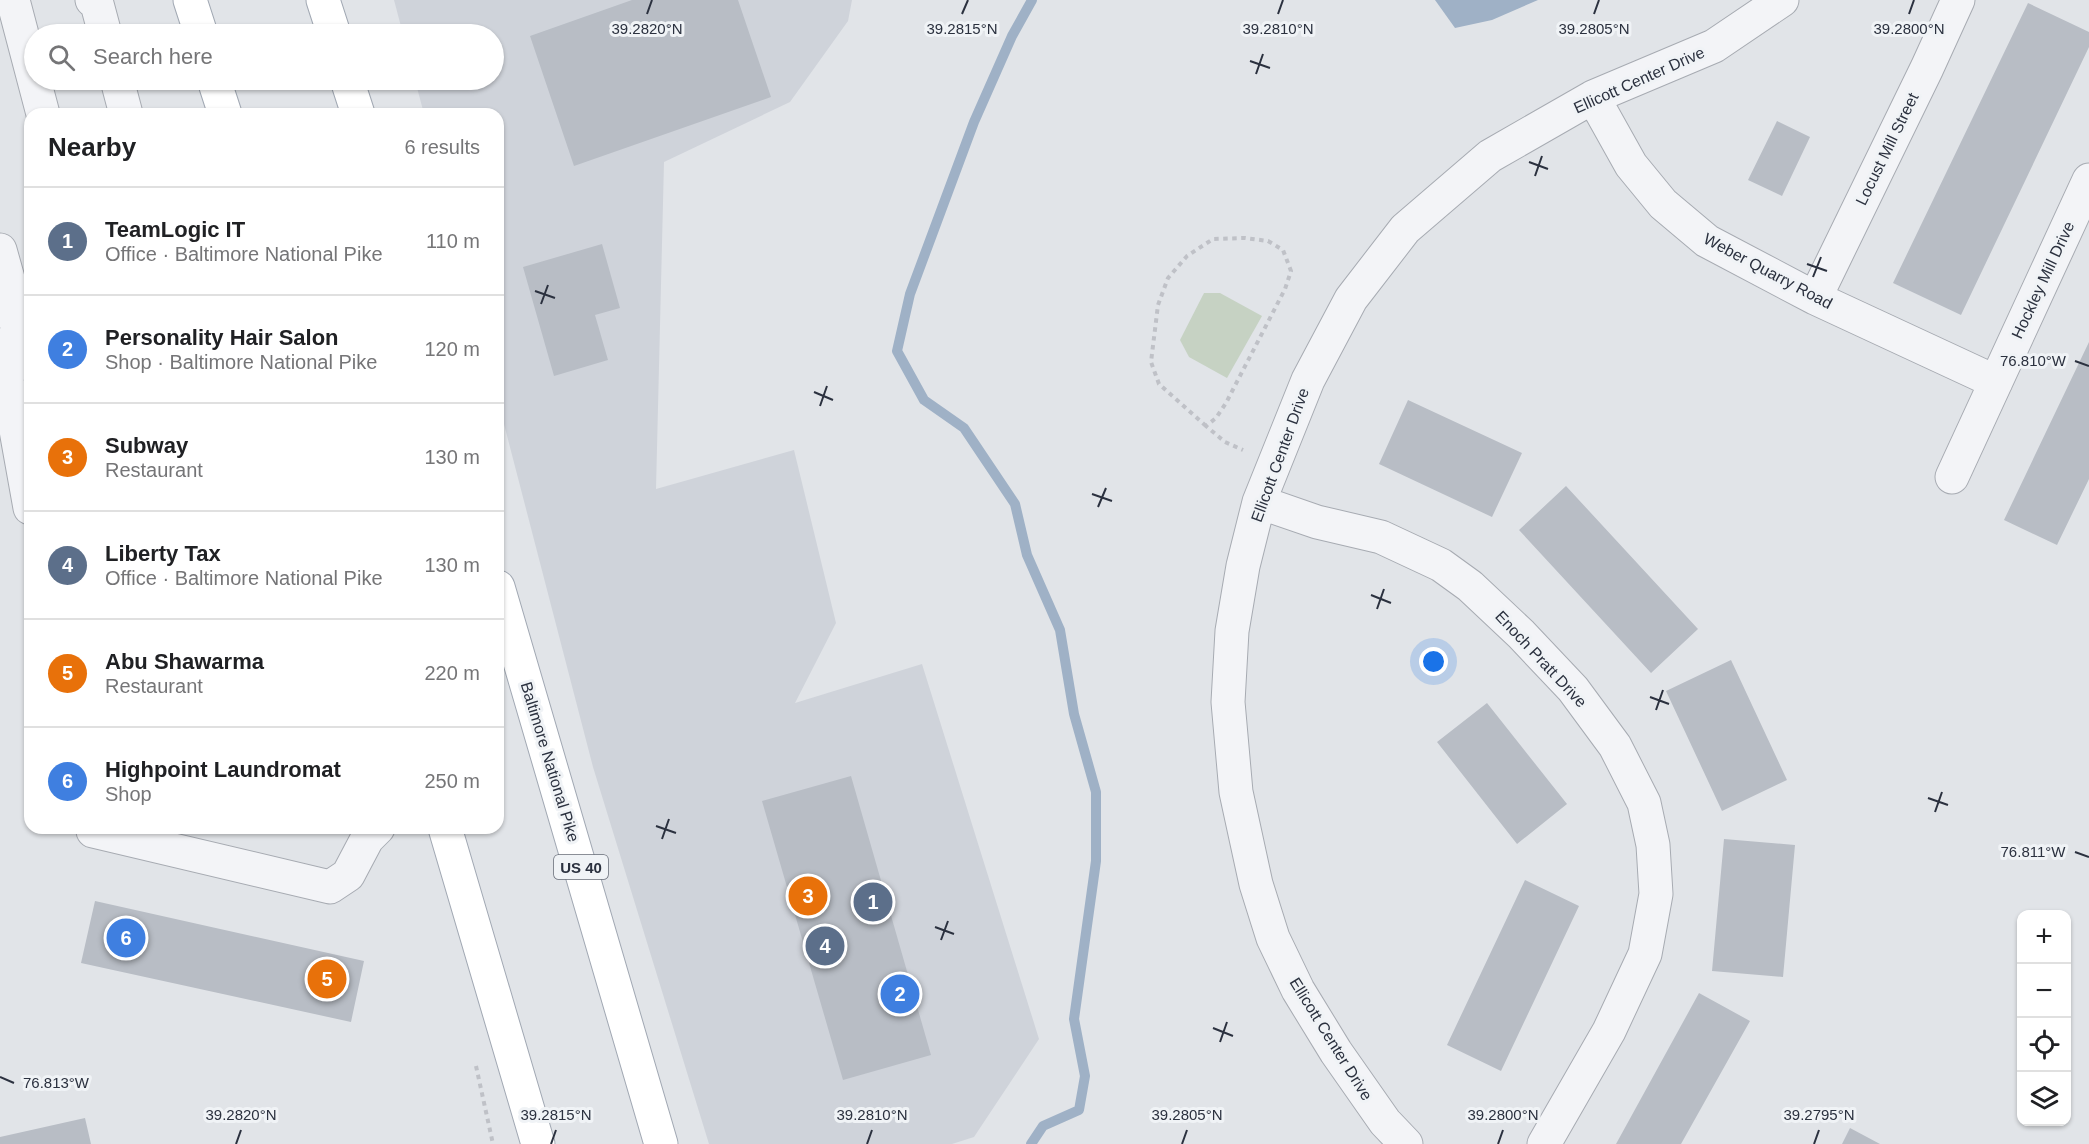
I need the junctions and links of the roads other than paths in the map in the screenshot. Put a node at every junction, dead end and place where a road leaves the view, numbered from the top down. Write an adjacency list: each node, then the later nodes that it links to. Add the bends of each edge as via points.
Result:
1 (92, 0): 7 (street, via 97,4)
2 (190, 0): 8 (main road)
3 (323, 0): 9 (main road)
4 (1782, 0): 15 (street, Ellicott Center Drive, via 1714,46)
5 (1958, 0): 22 (street, Locust Mill Street)
6 (17, 2): 10 (street)
7 (102, 24)
8 (198, 24)
9 (331, 24)
10 (24, 32)
11 (37, 90): 16 (street)
12 (120, 90): 17 (street)
13 (217, 90): 18 (main road)
14 (350, 90): 19 (main road)
15 (1593, 97): 22 (street, Weber Quarry Road, via 1631,165 1663,204 1707,241); 27 (street, Ellicott Center Drive, via 1490,156 1405,229 1351,299 1308,380)
16 (42, 108)
17 (124, 108)
18 (223, 108)
19 (356, 108)
20 (2089, 180): 24 (street, Hockley Mill Drive)
21 (0, 250): 23 (street)
22 (1815, 298): 24 (street, Weber Quarry Road)
23 (16, 318): 25 (street, via 7,380)
24 (1995, 382): 26 (street, Hockley Mill Drive)
25 (24, 475)
26 (1952, 477)
27 (1259, 502): 34 (street, Ellicott Center Drive, via 1232,631 1228,702 1236,792 1256,884 1273,938 1298,990 1342,1061 1385,1122); 35 (street, Enoch Pratt Drive, via 1317,522 1381,537 1441,565 1470,586 1573,689 1615,746 1644,803 1653,845 1656,894 1646,954 1609,1031)
28 (504, 608): 33 (main road, Baltimore National Pike / US 40)
29 (106, 834): 30 (street, via 330,886 348,875)
30 (372, 834)
31 (447, 834): 32 (main road)
32 (538, 1144)
33 (661, 1144)
34 (1406, 1144)
35 (1544, 1144)

